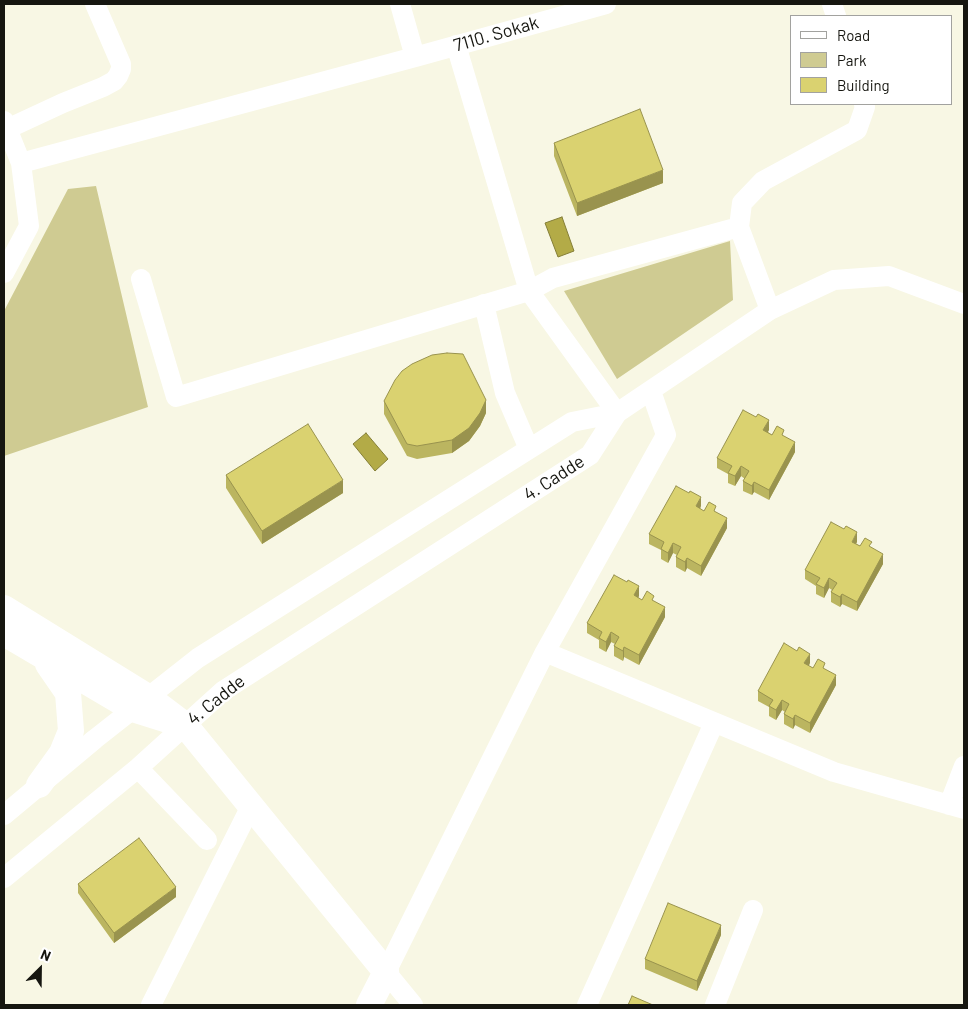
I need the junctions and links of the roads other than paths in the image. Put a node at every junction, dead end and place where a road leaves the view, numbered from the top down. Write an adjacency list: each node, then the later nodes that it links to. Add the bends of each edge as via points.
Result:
1 (96, 4): 7 (street, via 121,64 118,76 103,87)
2 (400, 4): 5 (street)
3 (606, 4): 4 (street, 7110. Sokak)
4 (456, 46): 5 (street, 7110. Sokak); 12 (street)
5 (415, 57): 8 (street, 7110. Sokak)
6 (864, 105): 9 (street, via 857,130 762,181 742,204)
7 (5, 125): 8 (street)
8 (21, 163): 10 (street, via 28,226)
9 (739, 227): 12 (street, via 553,278); 15 (street)
10 (4, 273)
11 (141, 279): 13 (street, via 176,397)
12 (528, 291): 13 (street); 17 (street)
13 (484, 304): 18 (street, via 505,392)
14 (964, 304): 15 (street, via 889,276 834,280)
15 (770, 310): 16 (street)
16 (651, 391): 17 (street); 21 (street, via 666,435)
17 (617, 413): 18 (street, via 572,422); 25 (street, 4. Cadde, via 590,455 222,690)
18 (529, 449): 23 (street, via 198,658)
19 (4, 608): 23 (main road)
20 (4, 633): 22 (main road)
21 (545, 652): 24 (street); 35 (street)
22 (45, 659): 23 (main road); 28 (main road, via 68,693 71,731 62,753)
23 (140, 703): 25 (main road); 28 (street)
24 (714, 723): 30 (street, via 834,772); 39 (street)
25 (185, 725): 27 (street, 4. Cadde); 29 (main road)
26 (964, 766): 30 (street)
27 (138, 768): 32 (street); 33 (street, 4. Cadde)
28 (39, 786): 31 (street)
29 (251, 806): 35 (main road); 36 (street)
30 (956, 807)
31 (4, 815)
32 (207, 840)
33 (4, 878)
34 (753, 910): 40 (street)
35 (386, 972): 37 (main road); 38 (street)
36 (151, 1005)
37 (369, 1005)
38 (413, 1005)
39 (587, 1005)
40 (715, 1005)

